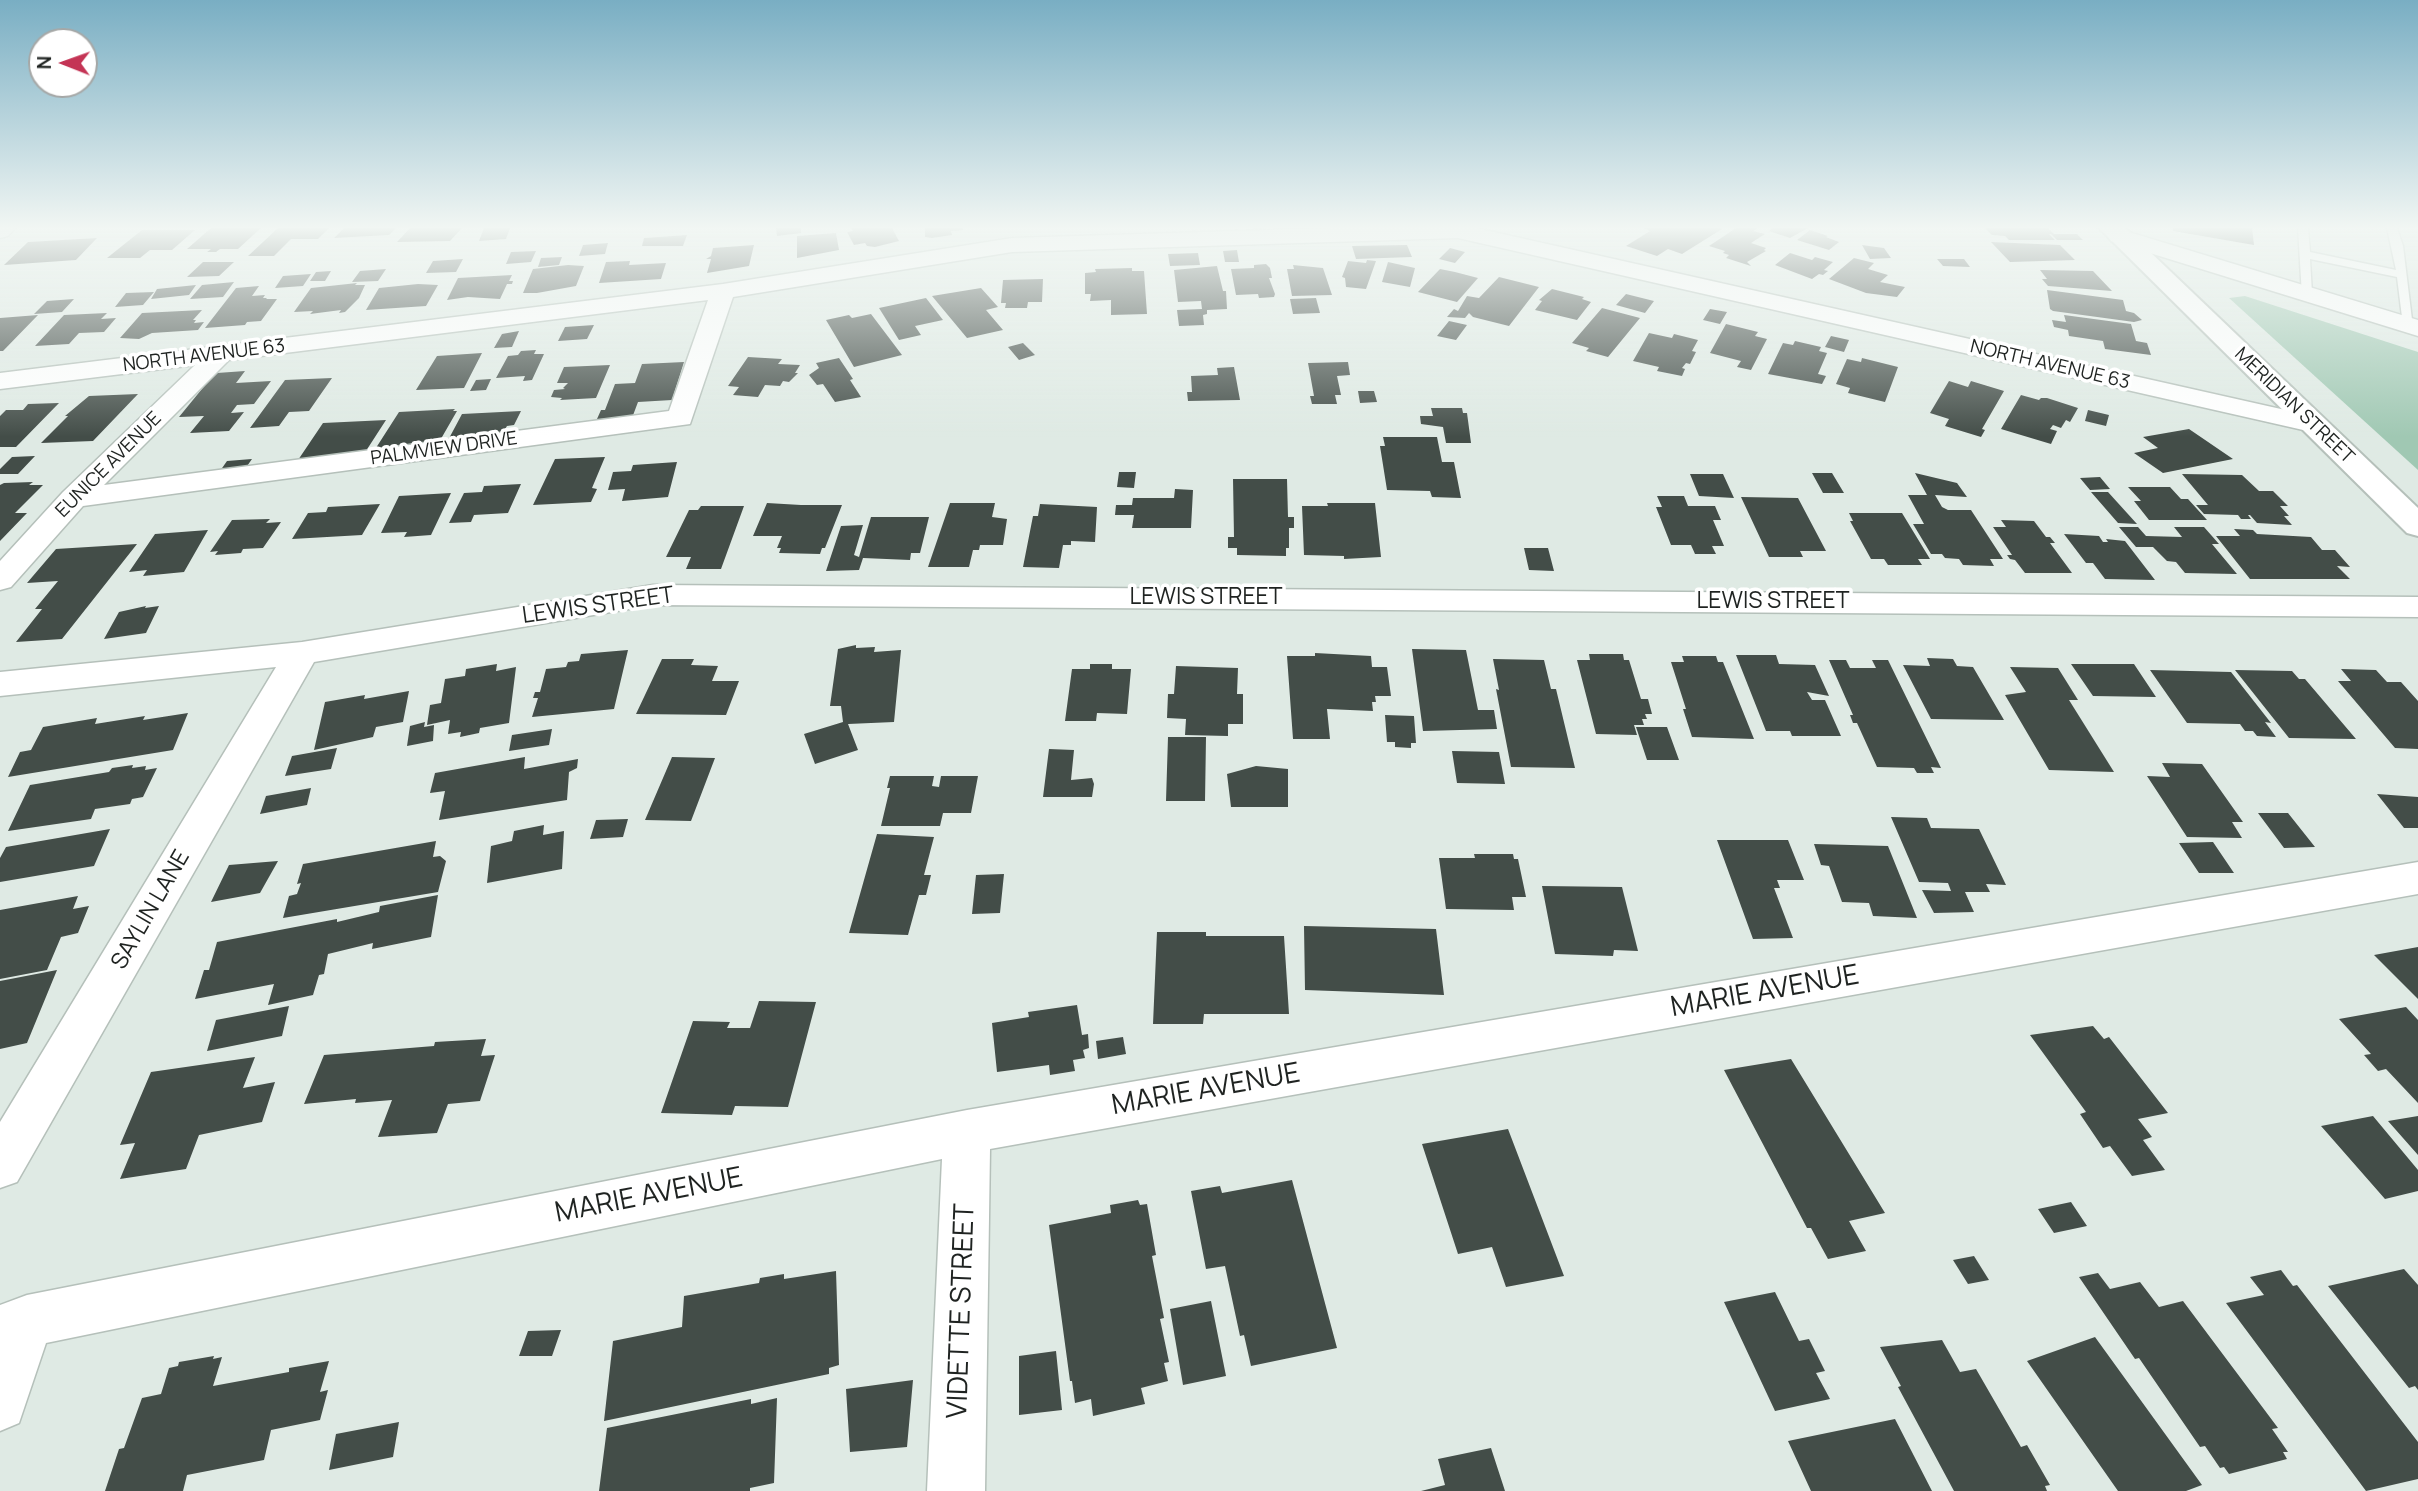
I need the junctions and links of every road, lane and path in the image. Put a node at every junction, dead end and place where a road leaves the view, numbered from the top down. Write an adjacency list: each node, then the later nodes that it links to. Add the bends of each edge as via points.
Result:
1 (671, 298): 8 (street, NORTH AVENUE 63)
2 (721, 298): 11 (street, PALMVIEW DRIVE, via 681,418)
3 (1757, 298): 10 (street, NORTH AVENUE 63)
4 (2182, 298): 10 (street, MERIDIAN STREET)
5 (2318, 298): 7 (street)
6 (2407, 298): 7 (lane)
7 (2414, 327)
8 (221, 354): 9 (street, NORTH AVENUE 63); 11 (street, EUNICE AVENUE)
9 (0, 381)
10 (2312, 424): 12 (street, MERIDIAN STREET)
11 (74, 498): 13 (street, EUNICE AVENUE)
12 (2418, 526)
13 (0, 580)
14 (2418, 607): 15 (street, LEWIS STREET, via 653,595)
15 (302, 653): 16 (street, LEWIS STREET); 19 (street, SAYLIN LANE)
16 (0, 684)
17 (2418, 878): 18 (street, MARIE AVENUE)
18 (968, 1132): 20 (street, MARIE AVENUE); 22 (street, VIDETTE STREET)
19 (0, 1166)
20 (14, 1326): 21 (street)
21 (0, 1404)
22 (956, 1491)

